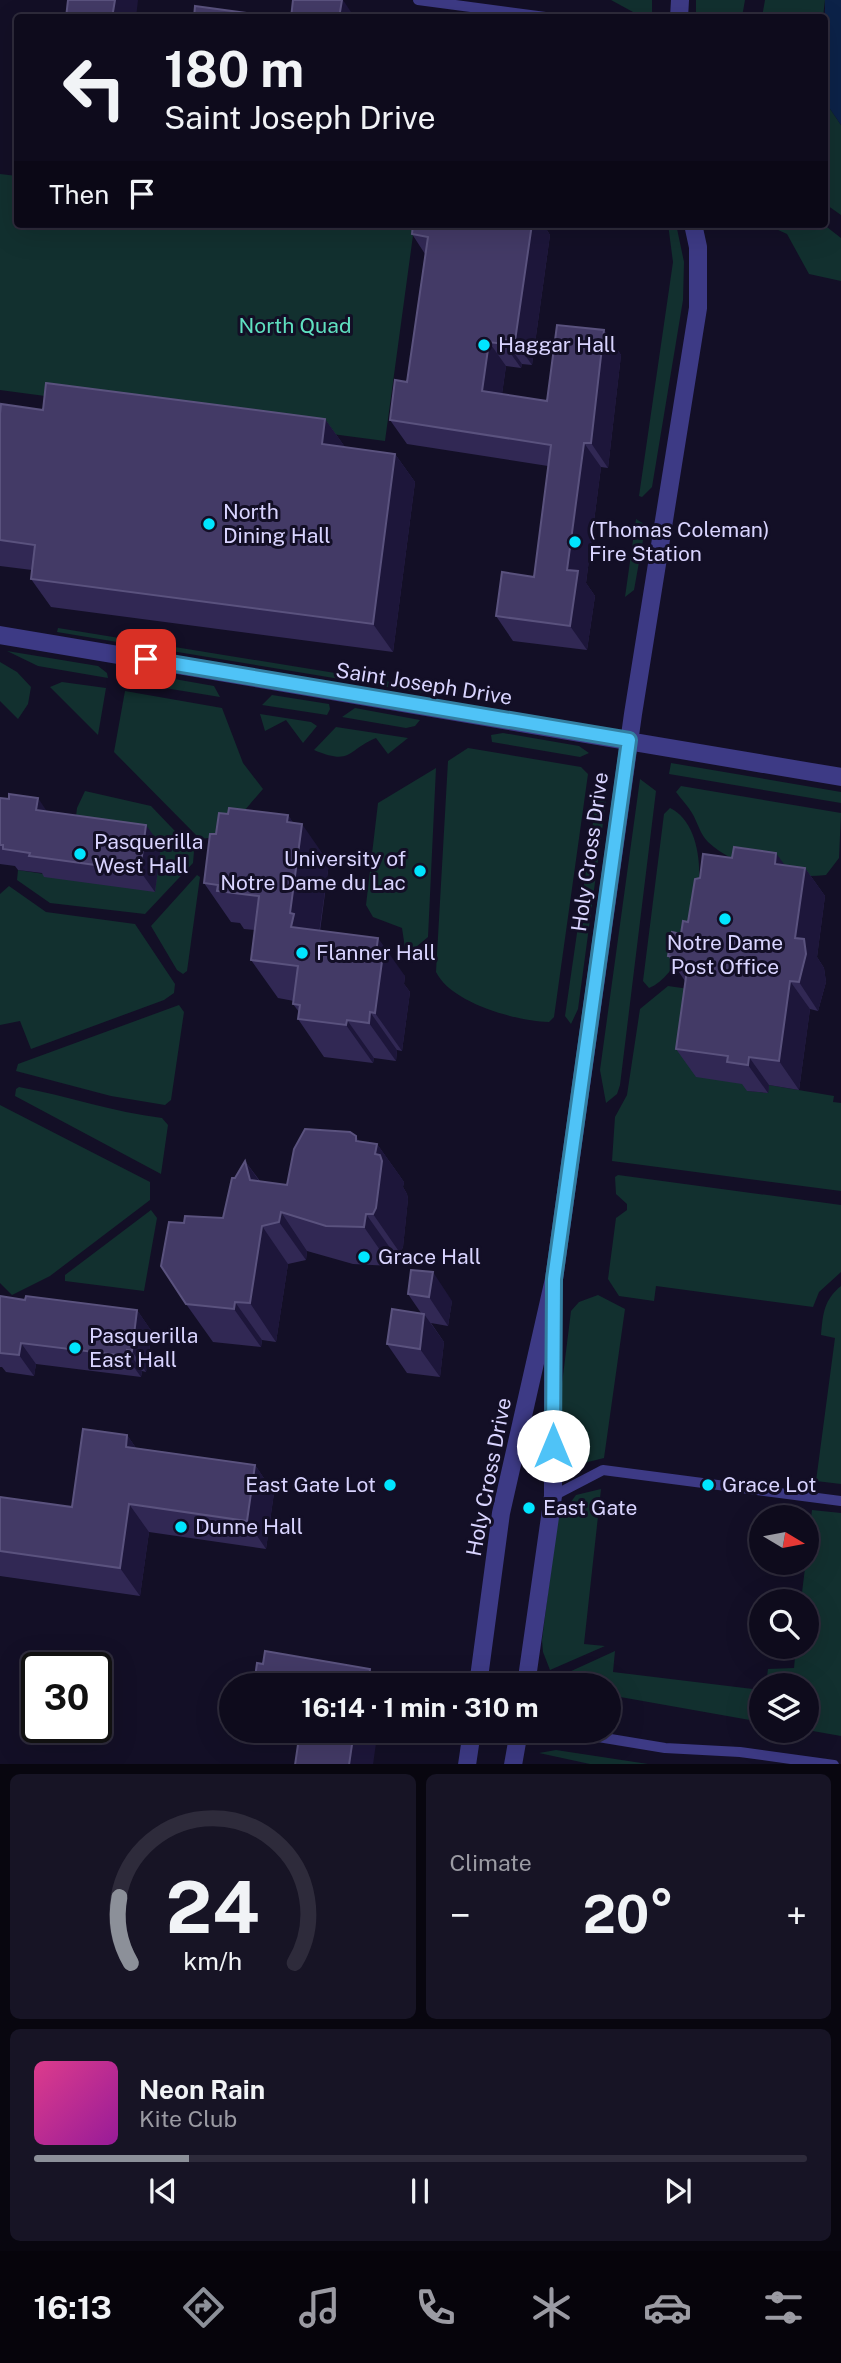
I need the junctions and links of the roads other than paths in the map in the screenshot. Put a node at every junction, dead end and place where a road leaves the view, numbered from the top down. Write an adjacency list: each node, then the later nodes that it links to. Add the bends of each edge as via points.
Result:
1 (418, 0): 2 (lane)
2 (523, 14)
3 (694, 228): 5 (street, Holy Cross Drive, via 698,308)
4 (0, 635): 5 (street, Saint Joseph Drive)
5 (629, 740): 6 (street, Saint Joseph Drive); 7 (street, Holy Cross Drive)
6 (841, 777)
7 (554, 1279): 8 (street, Holy Cross Drive); 10 (street, Holy Cross Drive, via 501,1513)
8 (553, 1496): 9 (lane, via 603,1470); 11 (street, Holy Cross Drive)
9 (841, 1501)
10 (480, 1673)
11 (528, 1673)
12 (621, 1741): 17 (lane)
13 (470, 1743): 15 (street)
14 (517, 1743): 16 (street)
15 (467, 1764)
16 (513, 1764)
17 (827, 1764)

